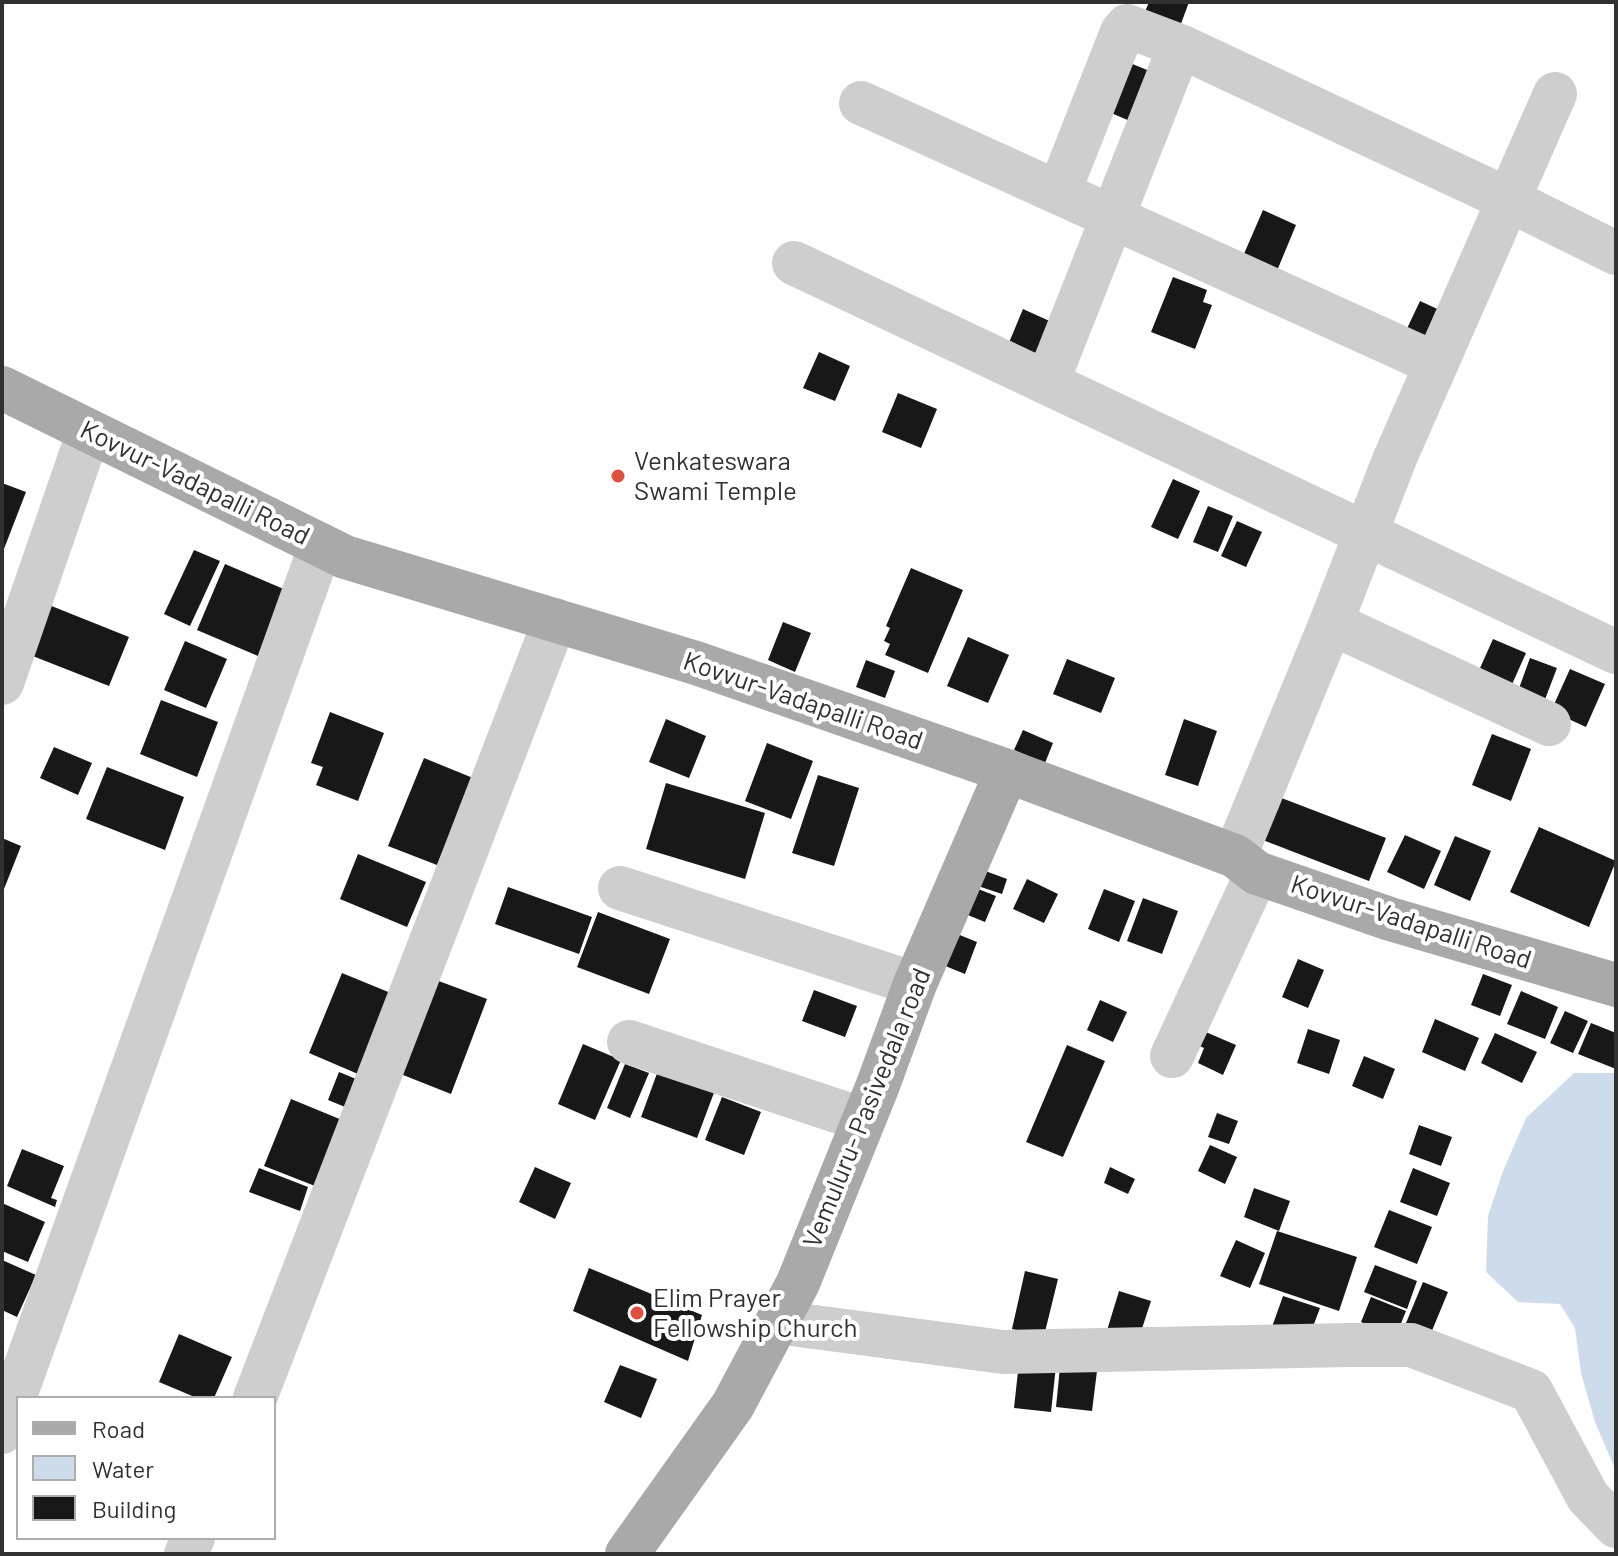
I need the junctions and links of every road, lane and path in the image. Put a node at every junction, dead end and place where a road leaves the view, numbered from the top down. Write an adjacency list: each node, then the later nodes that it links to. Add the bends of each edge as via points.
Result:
1 (1180, 46): 4 (street, via 1127,26 1122,32); 5 (street); 6 (street)
2 (1555, 94): 5 (street)
3 (861, 103): 4 (street)
4 (1059, 192): 6 (street)
5 (1509, 200): 7 (street); 9 (street)
6 (1112, 217): 9 (street); 10 (street)
7 (1616, 253)
8 (794, 263): 10 (street)
9 (1436, 364): 13 (street)
10 (1047, 383): 13 (street)
11 (2, 388): 12 (main road, Kovvur-Vadapalli Road)
12 (89, 431): 14 (main road, Kovvur-Vadapalli Road); 18 (street)
13 (1365, 534): 16 (street); 17 (street)
14 (321, 545): 15 (main road, Kovvur-Vadapalli Road, via 345,557); 30 (street)
15 (555, 620): 20 (main road, Kovvur-Vadapalli Road); 29 (street)
16 (1331, 623): 19 (street); 21 (street)
17 (1616, 652)
18 (2, 683)
19 (1549, 724)
20 (1007, 771): 21 (main road, Kovvur-Vadapalli Road); 24 (main road, Vemuluru- Pasivedala road)
21 (1246, 864): 23 (main road, Kovvur-Vadapalli Road, via 1390,919); 26 (street)
22 (620, 888): 24 (street)
23 (1613, 978)
24 (915, 984): 27 (main road, Vemuluru- Pasivedala road)
25 (629, 1042): 27 (street)
26 (1172, 1056)
27 (864, 1120): 28 (main road, Vemuluru- Pasivedala road)
28 (777, 1322): 31 (street, via 1003,1352 1411,1345 1531,1391 1588,1497); 32 (main road, Vemuluru- Pasivedala road, via 733,1405)
29 (256, 1396)
30 (2, 1432)
31 (1616, 1526)
32 (627, 1554)

